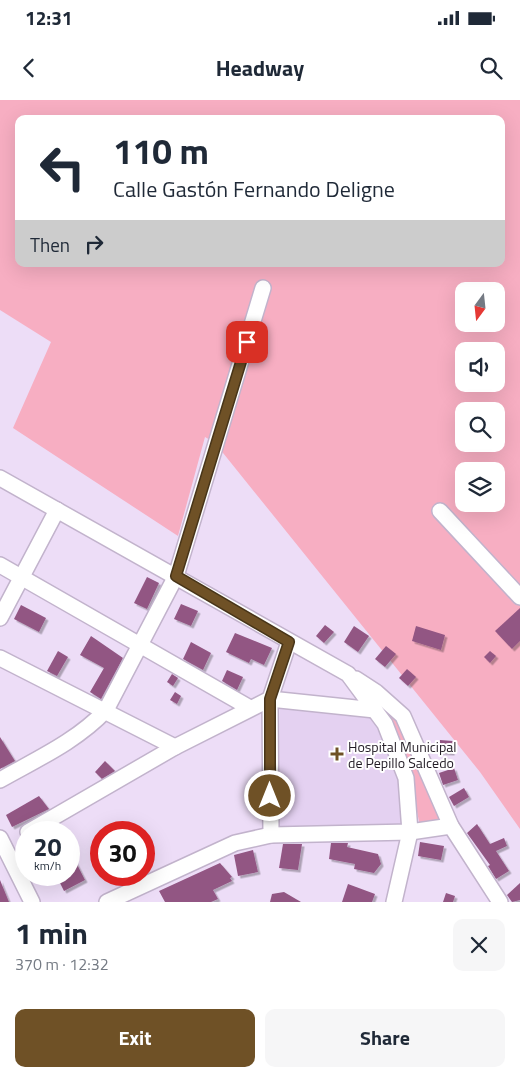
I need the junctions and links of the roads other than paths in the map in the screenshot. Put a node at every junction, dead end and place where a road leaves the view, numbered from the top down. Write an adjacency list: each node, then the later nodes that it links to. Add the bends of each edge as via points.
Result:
1 (263, 288): 6 (street)
2 (0, 478): 3 (street)
3 (56, 510): 6 (street); 7 (street)
4 (440, 511): 8 (street)
5 (0, 566): 7 (street)
6 (176, 576): 10 (street); 11 (street)
7 (21, 578): 9 (street); 11 (street)
8 (520, 597)
9 (0, 618)
10 (289, 642): 13 (street); 14 (street)
11 (140, 645): 15 (street); 16 (street)
12 (0, 658): 16 (street)
13 (348, 674): 17 (street); 21 (street, via 404,716)
14 (270, 699): 15 (street); 17 (street); 23 (street)
15 (250, 708): 18 (street)
16 (106, 710): 18 (street); 19 (street, via 91,726 69,741)
17 (375, 710): 22 (street, via 385,724 406,778)
18 (174, 747): 20 (street)
19 (0, 780)
20 (48, 821)
21 (451, 826): 22 (street); 29 (street)
22 (410, 832): 23 (street); 28 (street)
23 (270, 835): 27 (street, via 234,843)
24 (15, 837): 25 (street)
25 (2, 842): 26 (street)
26 (32, 902)
27 (106, 902)
28 (394, 902)
29 (500, 902)

